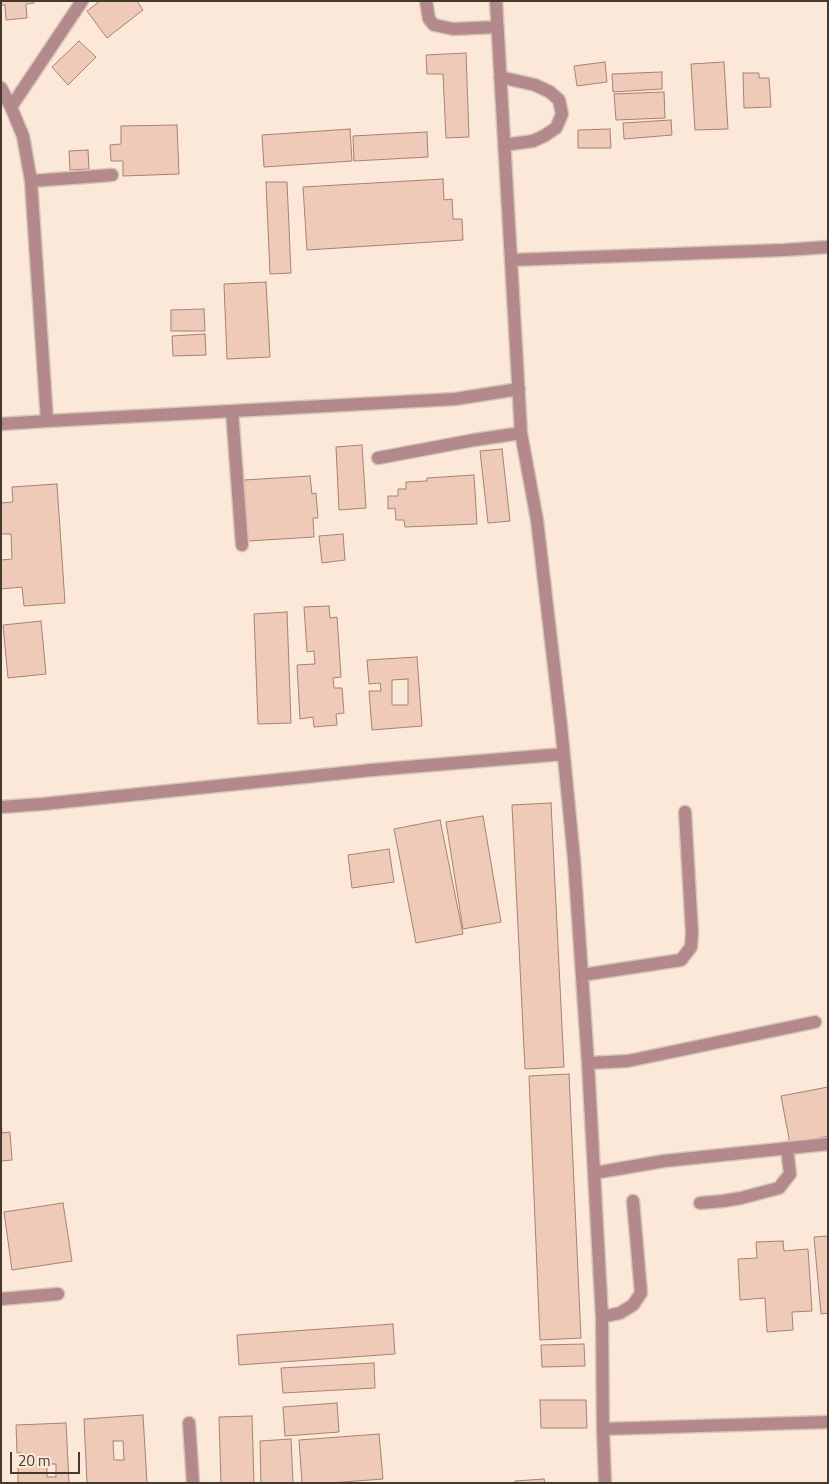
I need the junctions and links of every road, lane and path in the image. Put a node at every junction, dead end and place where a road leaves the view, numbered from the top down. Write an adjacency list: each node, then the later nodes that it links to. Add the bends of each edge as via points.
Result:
1 (82, 1): 7 (street)
2 (426, 1): 4 (street, via 429,19 434,25 453,29)
3 (496, 1): 4 (street)
4 (497, 27): 5 (street)
5 (500, 77): 8 (street); 8 (street, via 550,92 559,100 562,114 556,128 544,136)
6 (1, 88): 7 (street)
7 (11, 107): 10 (street, via 23,136)
8 (504, 146): 12 (street)
9 (112, 175): 10 (street)
10 (31, 181): 15 (street)
11 (828, 246): 12 (street)
12 (511, 260): 13 (street)
13 (519, 389): 14 (street, via 455,399); 17 (street)
14 (232, 411): 15 (street); 19 (street)
15 (47, 421): 16 (street)
16 (1, 424)
17 (521, 433): 18 (street); 20 (street, via 537,520)
18 (378, 458)
19 (242, 545)
20 (564, 754): 21 (street); 23 (street)
21 (1, 807)
22 (684, 812): 23 (street, via 691,947 681,960)
23 (582, 975): 25 (street)
24 (815, 1022): 25 (street, via 628,1061)
25 (588, 1063): 28 (street)
26 (828, 1144): 27 (street)
27 (787, 1148): 28 (street, via 664,1161); 30 (street, via 790,1174 779,1188 723,1202)
28 (594, 1173): 33 (street)
29 (633, 1201): 33 (street, via 641,1293 620,1313)
30 (700, 1203)
31 (58, 1294): 32 (street)
32 (1, 1298)
33 (602, 1317): 36 (street)
34 (828, 1422): 36 (street)
35 (189, 1424): 37 (street)
36 (603, 1429): 38 (street)
37 (193, 1483)
38 (605, 1483)

